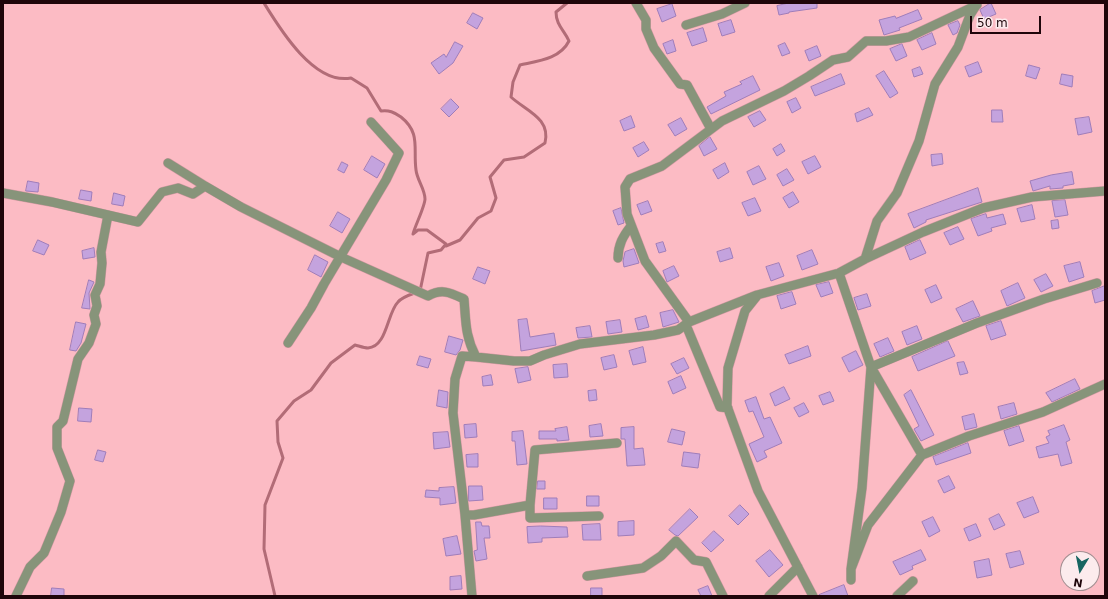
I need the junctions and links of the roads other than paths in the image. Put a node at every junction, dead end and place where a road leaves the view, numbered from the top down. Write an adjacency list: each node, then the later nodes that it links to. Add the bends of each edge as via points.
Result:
1 (636, 3): 6 (street, via 646,20 646,30 654,48 680,84 687,85)
2 (745, 3): 4 (street)
3 (977, 4): 6 (street, via 909,37 886,41 866,40 848,56 833,60 803,80); 15 (street, via 958,47 935,84 919,141 897,193 877,221)
4 (686, 26)
5 (371, 122): 13 (street, via 399,153)
6 (710, 129): 12 (street, via 662,166 630,179 626,187 627,214)
7 (168, 163): 8 (street)
8 (205, 186): 11 (street, via 193,194 178,188 162,192 138,222); 13 (street)
9 (1105, 191): 15 (street, via 1032,197 983,208)
10 (3, 193): 11 (street)
11 (108, 215): 35 (street, via 101,252 100,284 95,295 96,324 89,343 78,360 63,421 57,427 57,448 70,481 61,512 44,553 30,568)
12 (631, 226): 14 (street, via 623,235); 19 (street, via 644,261)
13 (341, 257): 20 (street); 21 (street, via 428,296 435,292 447,291 464,299 465,328)
14 (618, 258)
15 (865, 259): 16 (street)
16 (839, 273): 18 (street); 22 (street)
17 (1097, 283): 22 (street, via 1044,298)
18 (757, 295): 19 (street); 24 (street, via 745,311 728,368)
19 (688, 324): 21 (street, via 678,330 654,335 580,344 530,361 495,360); 24 (street, via 703,369 720,407)
20 (288, 343)
21 (476, 356): 28 (street, via 462,356 455,386 453,413)
22 (871, 367): 26 (street); 31 (street, via 862,488)
23 (1105, 384): 26 (street, via 1043,412 969,436)
24 (728, 408): 30 (street, via 758,491)
25 (617, 443): 27 (street, via 535,450)
26 (922, 455): 31 (street, via 868,525)
27 (530, 505): 28 (street); 29 (street, via 530,518)
28 (465, 515): 36 (street)
29 (600, 516)
30 (798, 567): 38 (street); 39 (street)
31 (851, 569): 33 (street)
32 (587, 576): 37 (street, via 643,568 661,556 676,541 694,560 706,562)
33 (851, 580)
34 (913, 581): 40 (street)
35 (16, 596)
36 (472, 596)
37 (723, 596)
38 (769, 596)
39 (813, 596)
40 (897, 596)

